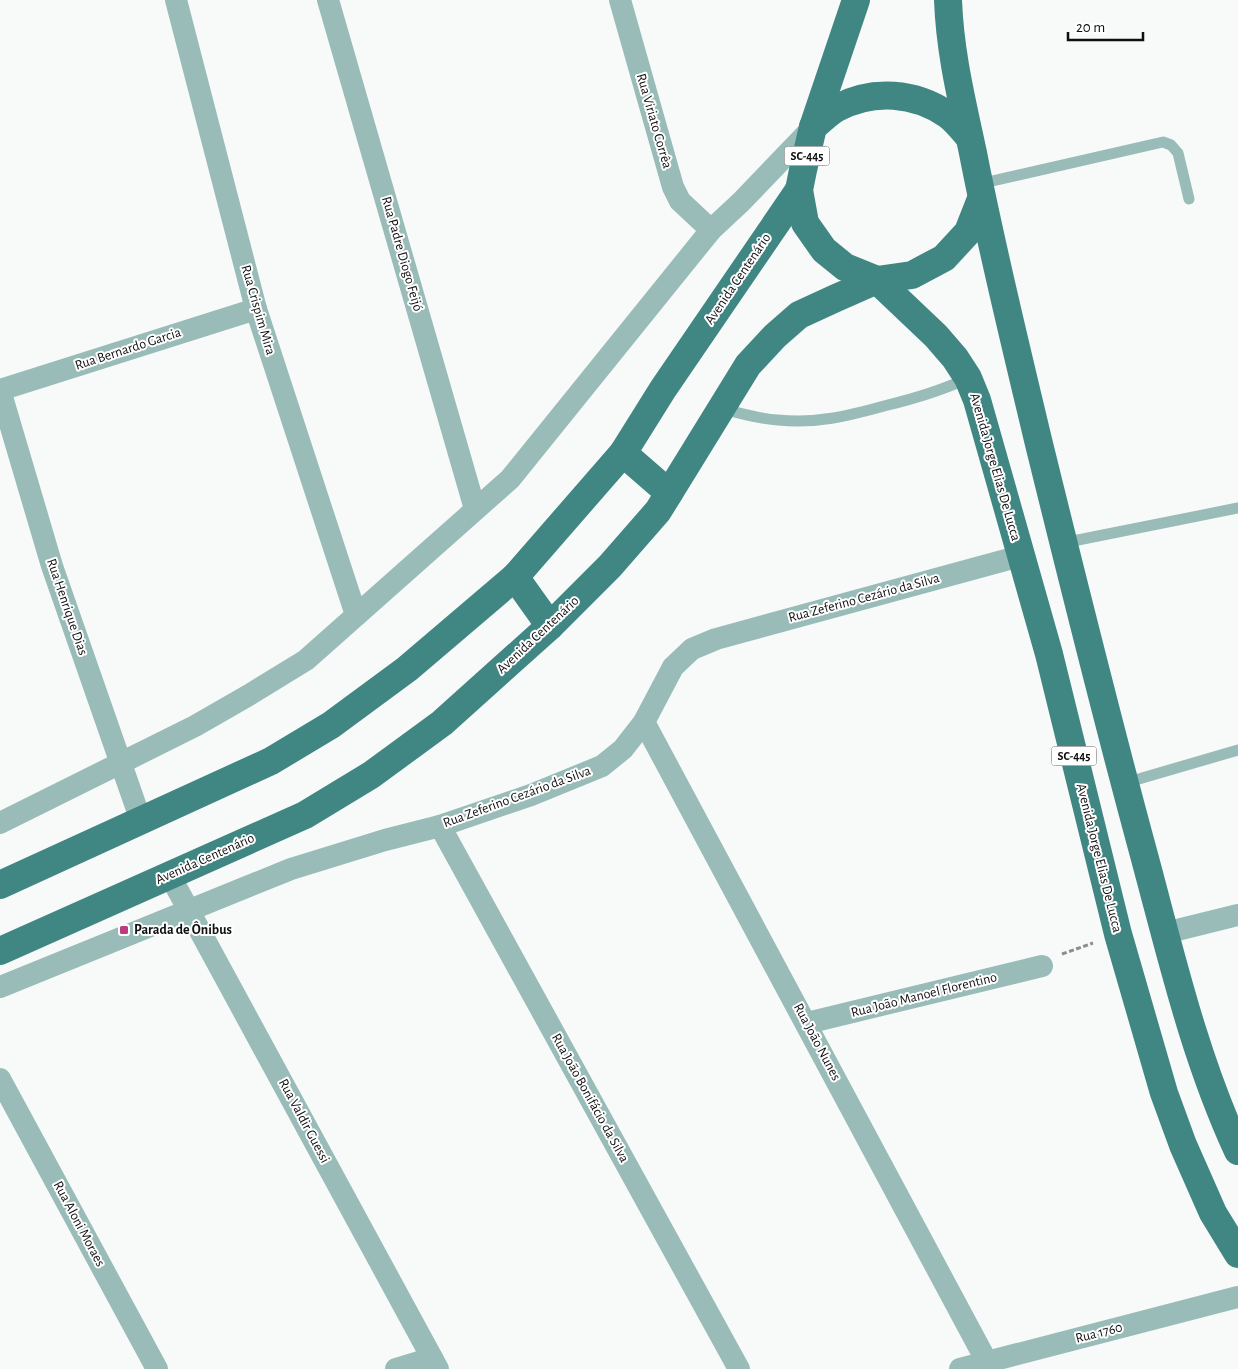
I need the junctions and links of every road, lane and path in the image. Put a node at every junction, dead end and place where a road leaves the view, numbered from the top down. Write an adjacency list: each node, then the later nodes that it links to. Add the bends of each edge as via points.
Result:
1 (176, 0): 13 (street, Rua Crispim Mira)
2 (328, 0): 20 (street, Rua Padre Diogo Feijó)
3 (620, 0): 11 (street, Rua Viriato Corrêa, via 673,188 680,201)
4 (856, 0): 6 (main road, Avenida Centenário / SC-445)
5 (948, 0): 7 (main road, SC-445, via 952,57)
6 (813, 127): 7 (main road, via 836,108 864,97 893,95 923,101 949,116); 8 (main road, Avenida Centenário / SC-445); 11 (street)
7 (970, 137): 9 (main road, SC-445)
8 (799, 190): 12 (main road, Avenida Centenário / SC-445, via 804,223 824,250 845,267); 17 (main road, Avenida Centenário)
9 (980, 191): 10 (lane, via 1163,142 1178,153); 12 (main road, via 968,232 944,258 912,275); 21 (main road, SC-445)
10 (1189, 199)
11 (710, 230): 20 (street, via 510,479)
12 (877, 280): 14 (main road, Avenida Jorge Elias De Lucca / SC-445, via 936,336); 16 (main road, Avenida Centenário, via 799,315 774,336 748,365)
13 (256, 309): 15 (street, Rua Bernardo Garcia); 24 (street, Rua Crispim Mira)
14 (968, 378): 16 (lane, via 919,397 840,418 777,420); 22 (main road, Avenida Jorge Elias De Lucca / SC-445)
15 (0, 390): 28 (street, Rua Henrique Dias, via 52,566)
16 (722, 409): 18 (main road, Avenida Centenário)
17 (623, 453): 18 (main road); 23 (main road, Avenida Centenário)
18 (669, 493): 25 (main road, Avenida Centenário, via 658,511 610,566)
19 (1238, 508): 21 (lane)
20 (475, 509): 24 (street)
21 (1063, 543): 29 (main road, SC-445)
22 (1020, 556): 26 (street, Rua Zeferino Cezário da Silva, via 692,648 673,668); 38 (main road, Avenida Jorge Elias De Lucca / SC-445, via 1049,654)
23 (515, 577): 25 (main road); 30 (main road, Avenida Centenário, via 407,670 331,725 271,761)
24 (356, 615): 28 (street, via 306,660 250,695)
25 (550, 626): 33 (main road, Avenida Centenário, via 442,723 371,775 305,816)
26 (644, 722): 32 (street, Rua Zeferino Cezário da Silva, via 623,749 602,766); 42 (street, Rua João Nunes)
27 (1238, 750): 29 (lane)
28 (120, 764): 30 (street, Rua Henrique Dias); 31 (street)
29 (1125, 783): 37 (main road, SC-445)
30 (141, 821): 34 (main road, Avenida Centenário)
31 (0, 823)
32 (440, 826): 35 (street, Rua Zeferino Cezário da Silva, via 291,869); 51 (street, Rua João Bonifácio da Silva)
33 (169, 874): 35 (street, Rua Valdir Guessi); 39 (main road, Avenida Centenário)
34 (0, 885)
35 (189, 910): 41 (street, Rua Zeferino Cezário da Silva); 48 (street, Rua Valdir Guessi)
36 (1238, 915): 37 (street)
37 (1165, 933): 44 (main road, SC-445, via 1202,1064)
38 (1118, 934): 40 (path, via 1061,954); 45 (main road, Avenida Jorge Elias De Lucca / SC-445, via 1164,1093 1183,1145 1213,1213)
39 (0, 951)
40 (1042, 966): 42 (street, Rua João Manoel Florentino)
41 (0, 987)
42 (807, 1023): 47 (street, Rua João Nunes)
43 (0, 1079): 49 (street, Rua Aloni Moraes)
44 (1238, 1151)
45 (1238, 1254)
46 (1238, 1297): 47 (street, Rua 1760)
47 (987, 1362): 52 (street, Rua 1760)
48 (435, 1364): 50 (street)
49 (157, 1369)
50 (396, 1369)
51 (739, 1369)
52 (960, 1369)

